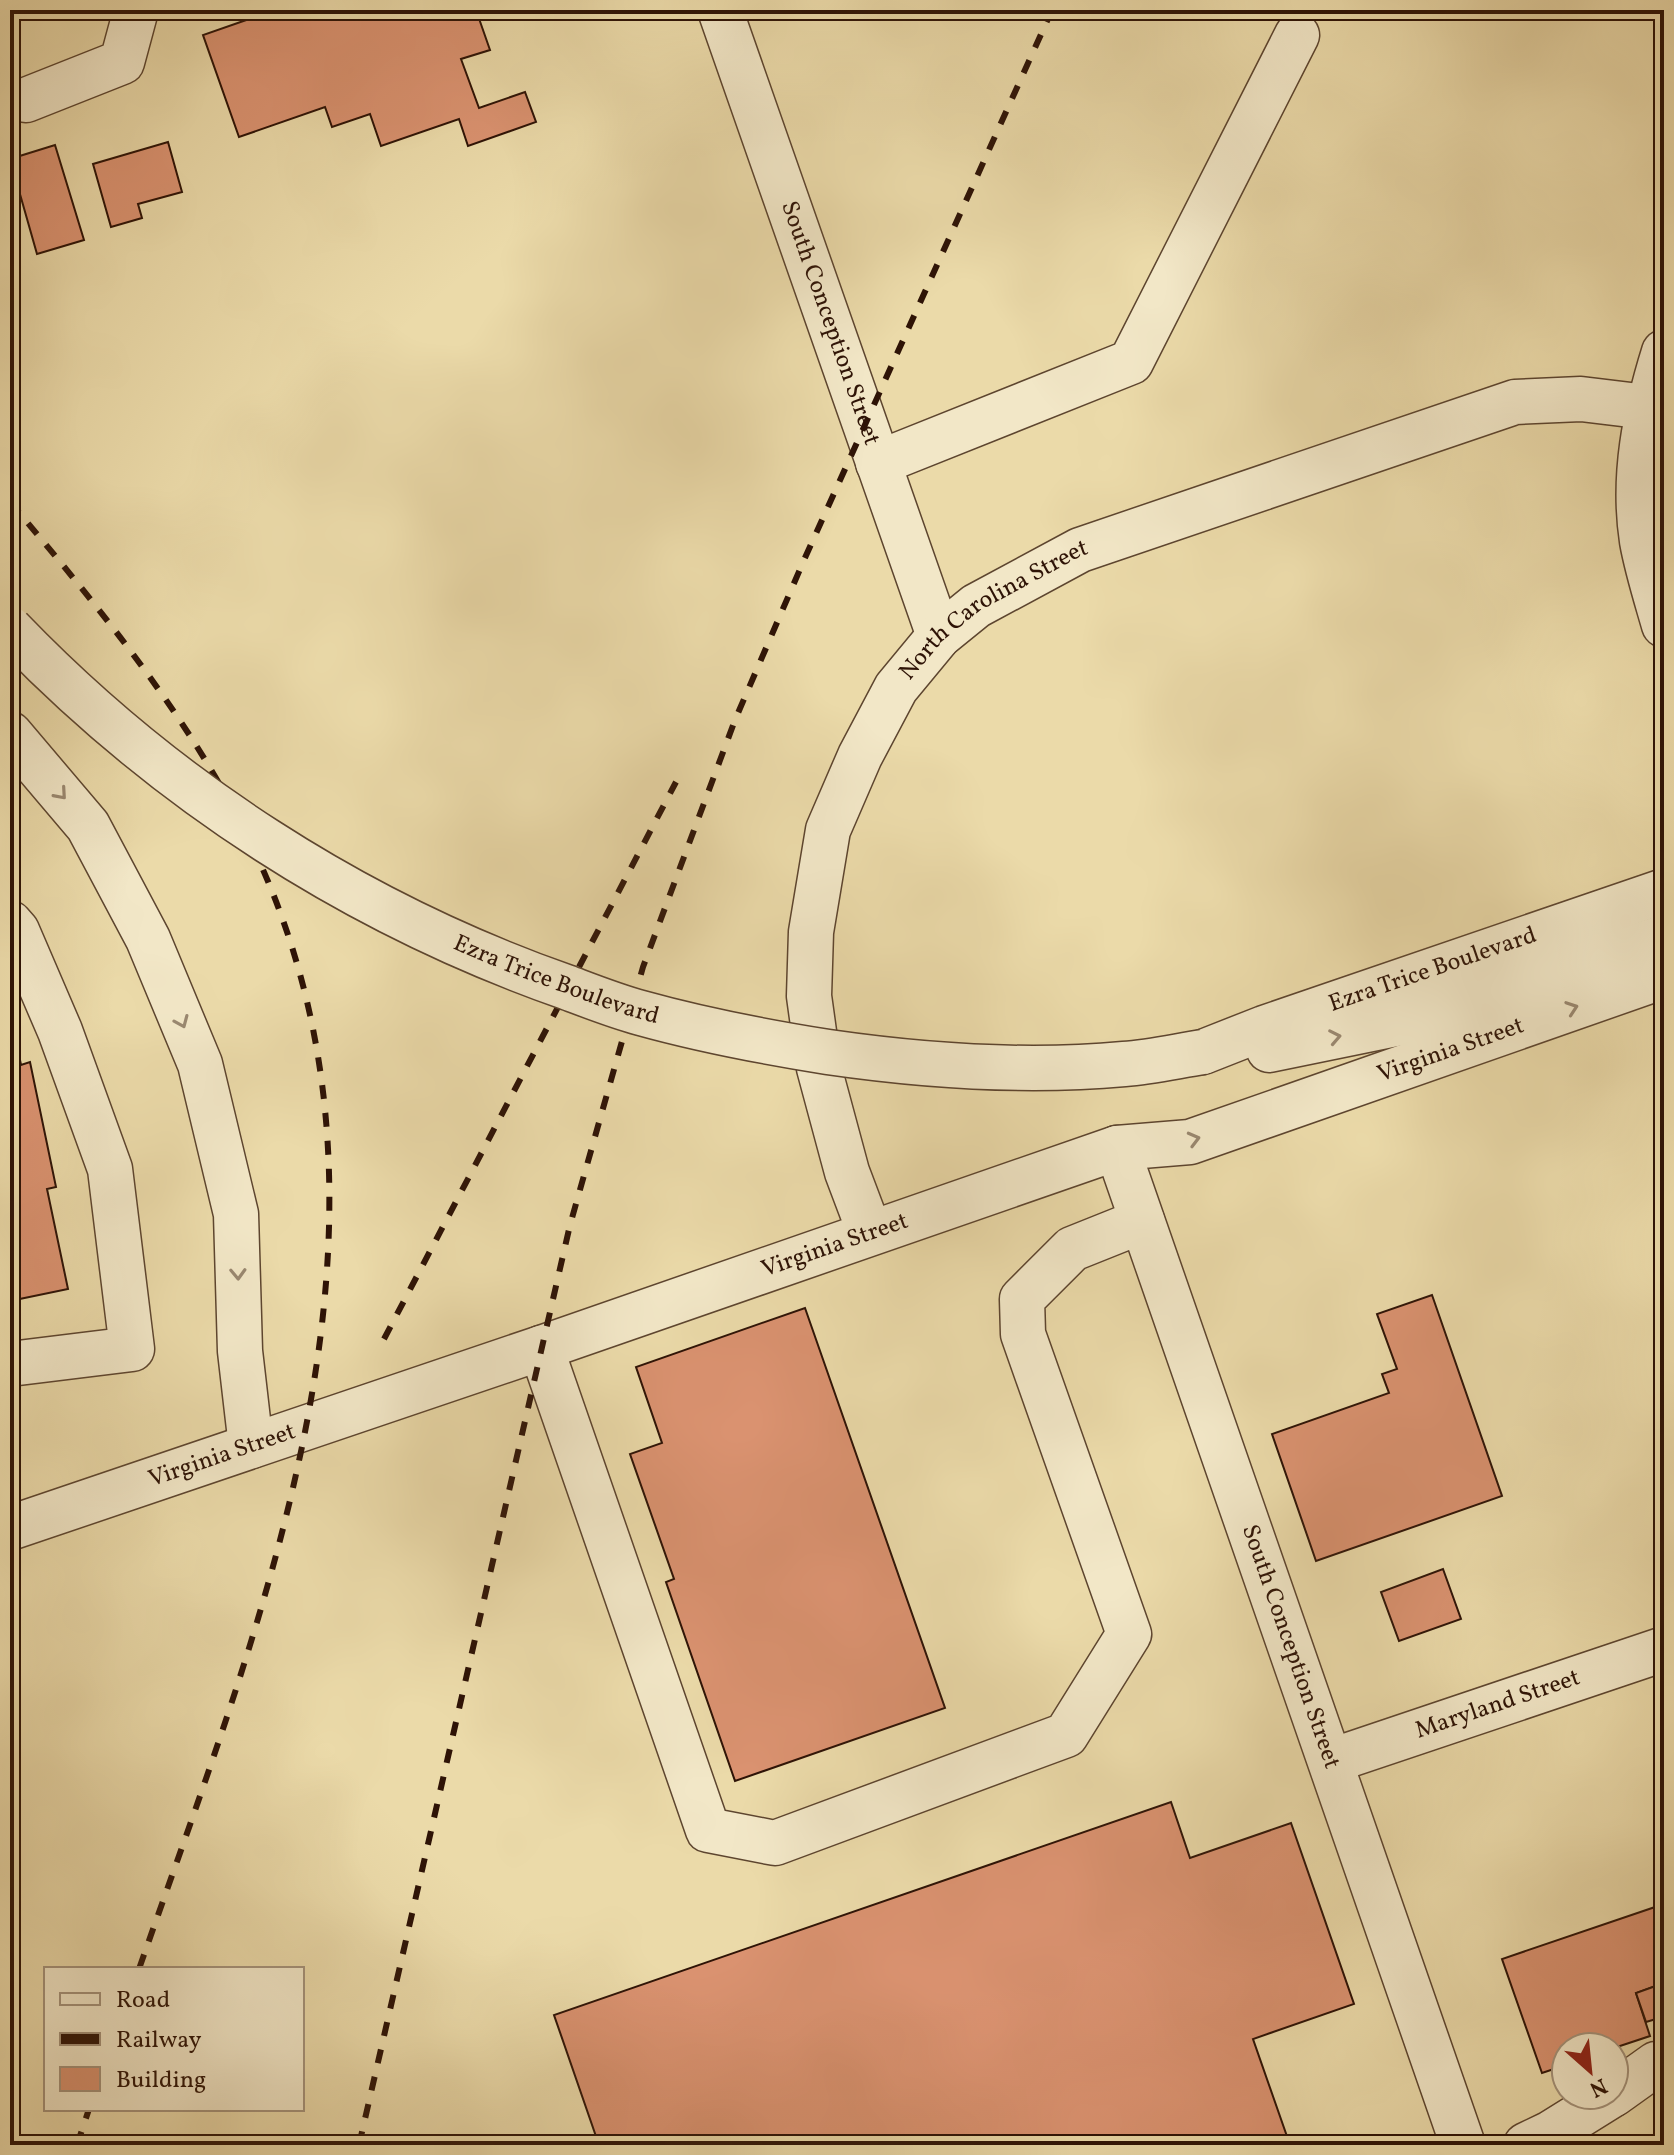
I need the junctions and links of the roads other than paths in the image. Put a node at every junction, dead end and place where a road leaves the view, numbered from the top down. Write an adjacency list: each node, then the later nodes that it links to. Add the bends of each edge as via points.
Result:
1 (136, 10): 4 (street, via 122,62)
2 (720, 10): 7 (street, South Conception Street)
3 (1297, 35): 7 (street, via 1131,362)
4 (26, 100)
5 (1664, 352): 6 (street)
6 (1647, 407): 8 (street, via 1639,461 1642,540); 10 (street, North Carolina Street, via 1581,399 1515,402 1080,550 976,606)
7 (878, 463): 10 (street, South Conception Street)
8 (1664, 625)
9 (10, 629): 18 (street, Ezra Trice Boulevard, bridge, via 147,755 283,852 411,924 525,973 685,1025 886,1061 1055,1066 1125,1064)
10 (939, 636): 21 (street, North Carolina Street, via 896,688 828,830 811,932 809,996 819,1068)
11 (10, 734): 24 (street, one-way to 24, via 88,826 148,939 200,1064 236,1214 240,1351)
12 (1664, 891): 18 (street, Ezra Trice Boulevard)
13 (1664, 915): 17 (street, via 1516,967)
14 (10, 923): 23 (street, via 60,1031 110,1169 132,1349)
15 (1664, 937): 17 (street, Ezra Trice Boulevard)
16 (1664, 976): 19 (street, Virginia Street, one-way to 16, via 1190,1142)
17 (1459, 1006): 18 (street, Ezra Trice Boulevard, one-way to 17, via 1270,1050)
18 (1203, 1052)
19 (1117, 1148): 20 (street, South Conception Street); 21 (street, Virginia Street)
20 (1142, 1221): 22 (street, via 1072,1249 1022,1299 1023,1334 1129,1634 1066,1735 775,1843 708,1830); 27 (street, South Conception Street)
21 (870, 1233): 22 (street, Virginia Street)
22 (541, 1348): 24 (street, Virginia Street)
23 (10, 1364)
24 (251, 1446): 25 (street, Virginia Street)
25 (10, 1528)
26 (1664, 1649): 27 (street, Maryland Street)
27 (1331, 1761): 31 (street, South Conception Street)
28 (1656, 2064): 29 (street)
29 (1630, 2082)
30 (1586, 2111): 32 (street)
31 (1463, 2145)
32 (1526, 2145)

